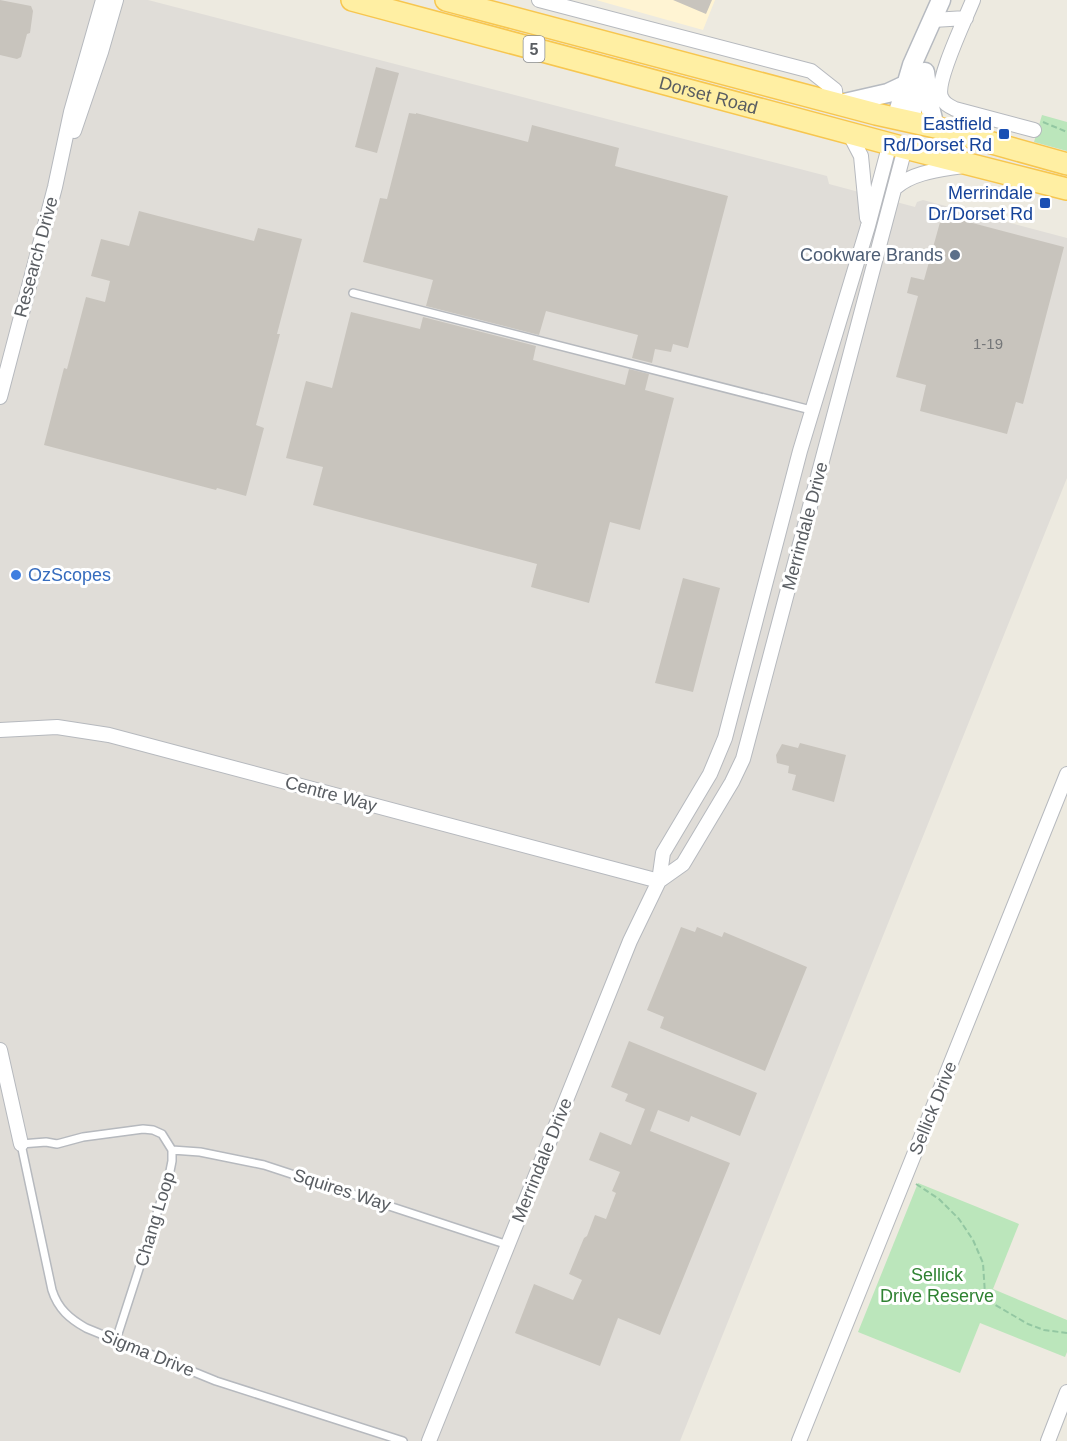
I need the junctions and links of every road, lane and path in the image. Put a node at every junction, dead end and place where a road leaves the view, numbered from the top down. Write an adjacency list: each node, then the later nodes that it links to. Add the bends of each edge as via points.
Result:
1 (116, 0): 22 (street, Research Drive)
2 (352, 0): 10 (main road, Dorset Road / 5)
3 (447, 0): 8 (main road, Dorset Road / 5); 10 (main road)
4 (538, 0): 14 (street, via 811,71 836,90)
5 (941, 0): 11 (main road)
6 (974, 0): 9 (street)
7 (102, 2): 22 (street, Research Drive)
8 (486, 4): 14 (main road, Dorset Road / 5)
9 (966, 18): 11 (street); 17 (street, via 940,80 941,97 955,109)
10 (442, 24): 18 (main road, Dorset Road / 5)
11 (930, 28): 12 (main road); 13 (main road)
12 (923, 59): 15 (main road); 16 (main road)
13 (905, 85): 14 (main road, via 888,93); 15 (main road)
14 (838, 104): 15 (main road, Dorset Road / 5)
15 (903, 120): 16 (main road, Dorset Road / 5); 19 (main road)
16 (934, 127): 20 (main road, Dorset Road / 5)
17 (1034, 130)
18 (849, 133): 19 (main road, Dorset Road / 5); 25 (street, via 861,156)
19 (897, 145): 21 (main road, Dorset Road / 5); 23 (street, Merrindale Drive); 25 (street, Merrindale Drive)
20 (1067, 164)
21 (973, 165): 23 (street, via 918,174); 24 (main road, Dorset Road / 5)
22 (55, 187): 27 (street, Research Drive)
23 (896, 187): 29 (street, Merrindale Drive)
24 (1067, 189)
25 (868, 226): 28 (street, Merrindale Drive)
26 (353, 293): 28 (lane)
27 (0, 398)
28 (811, 410): 29 (street); 30 (street, Merrindale Drive)
29 (834, 415): 31 (street, Merrindale Drive)
30 (774, 549): 31 (street); 34 (street, Merrindale Drive, via 725,738 710,774 663,853)
31 (797, 555): 34 (street, Merrindale Drive, via 742,759 682,864)
32 (0, 730): 34 (street, Centre Way, via 57,727 109,735)
33 (1067, 774): 45 (street, Sellick Drive)
34 (659, 881): 39 (street, Merrindale Drive, via 630,941)
35 (0, 1050): 36 (street)
36 (21, 1144): 37 (lane, Chang Loop, via 57,1144 143,1129 162,1134); 41 (lane, Sigma Drive, via 55,1299 75,1322)
37 (172, 1150): 39 (lane, Squires Way, via 264,1165); 41 (lane, Chang Loop, via 169,1176)
38 (916, 1184): 40 (path, via 939,1199 973,1240 983,1263 990,1302 1028,1324)
39 (508, 1245): 44 (street, Merrindale Drive)
40 (1067, 1333)
41 (116, 1340): 43 (lane, Sigma Drive, via 216,1381)
42 (1067, 1392): 46 (street)
43 (403, 1441)
44 (429, 1441)
45 (799, 1441)
46 (1048, 1441)

